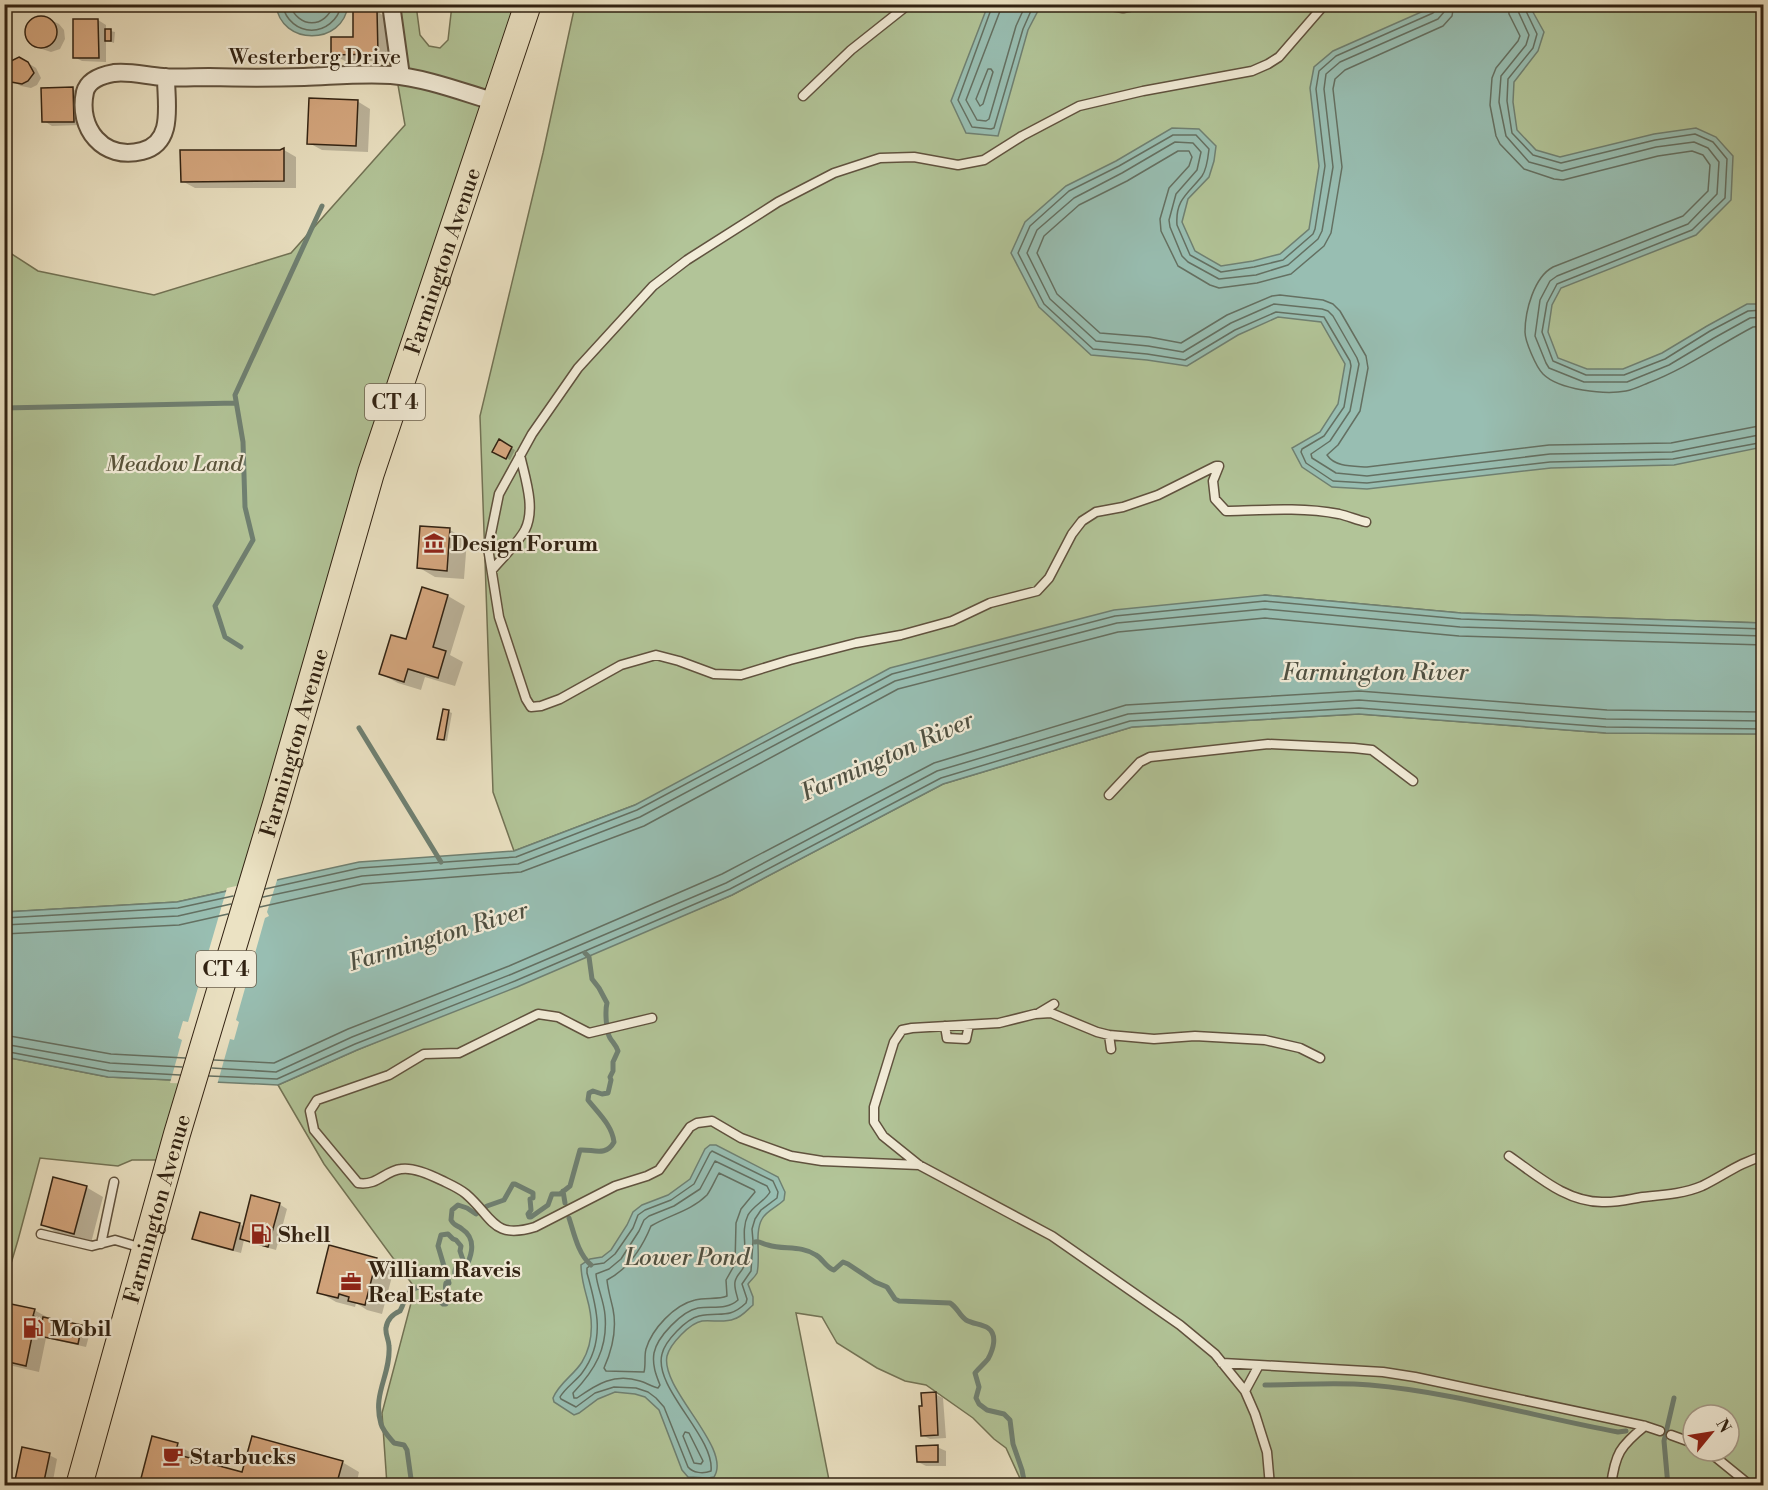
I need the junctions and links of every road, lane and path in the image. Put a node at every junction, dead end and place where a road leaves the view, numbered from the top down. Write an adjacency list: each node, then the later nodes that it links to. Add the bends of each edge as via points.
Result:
1 (391, 4): 7 (street)
2 (528, 4): 10 (main road, Farmington Avenue / CT 4)
3 (909, 4): 9 (lane)
4 (1098, 4): 5 (lane, via 1123,8)
5 (1144, 4)
6 (1325, 4): 11 (lane, via 1280,57 1252,71 1079,106 984,159 958,165 914,157 880,158 834,173 778,202 653,286 578,368)
7 (401, 76): 8 (street, Westerberg Drive); 10 (street, Westerberg Drive)
8 (166, 77): 8 (street, Westerberg Drive, via 120,73 89,84 85,117 94,138 111,150 125,153 144,151 159,141 166,129)
9 (802, 96)
10 (496, 102): 32 (main road, Farmington Avenue / CT 4, via 371,473)
11 (520, 455): 13 (lane, via 499,494 488,548); 13 (lane, via 530,513 525,530)
12 (1366, 522): 13 (lane, via 1316,511 1226,512 1215,500 1216,466 1158,495 1096,512 1072,534 1049,578 1037,591 990,603 952,621 741,675 714,674 656,655 621,665 560,699 531,707 499,617)
13 (492, 570)
14 (1413, 781): 15 (lane, via 1372,750 1268,744 1149,757)
15 (1109, 795)
16 (1054, 1004): 17 (lane)
17 (1035, 1014): 19 (lane); 22 (lane, via 1051,1013)
18 (652, 1018): 28 (lane, via 589,1033 558,1017 538,1014 459,1053 424,1054 389,1075 317,1100 310,1111 314,1130 358,1183 373,1182 402,1168 412,1170 465,1193 496,1226 509,1231 535,1227 615,1186 659,1170 697,1123 712,1121 741,1138 822,1161)
19 (969, 1025): 21 (lane); 23 (lane, via 966,1039)
20 (945, 1026): 21 (lane); 23 (lane, via 947,1038); 28 (lane, via 902,1030 894,1042 874,1107 874,1122 883,1136)
21 (957, 1026): 23 (lane)
22 (1109, 1035): 24 (lane); 25 (lane, via 1265,1040 1300,1048)
23 (957, 1038)
24 (1111, 1049)
25 (1320, 1058)
26 (1509, 1156): 27 (lane, via 1569,1195 1603,1202 1684,1192)
27 (1764, 1156)
28 (919, 1165): 33 (lane, via 1052,1236 1180,1325)
29 (114, 1182): 31 (lane)
30 (41, 1234): 31 (lane, via 92,1246)
31 (101, 1244): 32 (lane, via 115,1240)
32 (146, 1249): 41 (main road, Farmington Avenue / CT 4)
33 (1222, 1362): 34 (lane); 35 (lane)
34 (1259, 1365): 35 (lane); 36 (lane, via 1415,1377)
35 (1245, 1391): 42 (lane, via 1267,1452)
36 (1645, 1426): 37 (lane); 43 (lane, via 1621,1448)
37 (1660, 1431)
38 (1671, 1435): 39 (lane)
39 (1681, 1439)
40 (1723, 1463): 44 (lane)
41 (79, 1485)
42 (1270, 1485)
43 (1611, 1485)
44 (1751, 1485)

